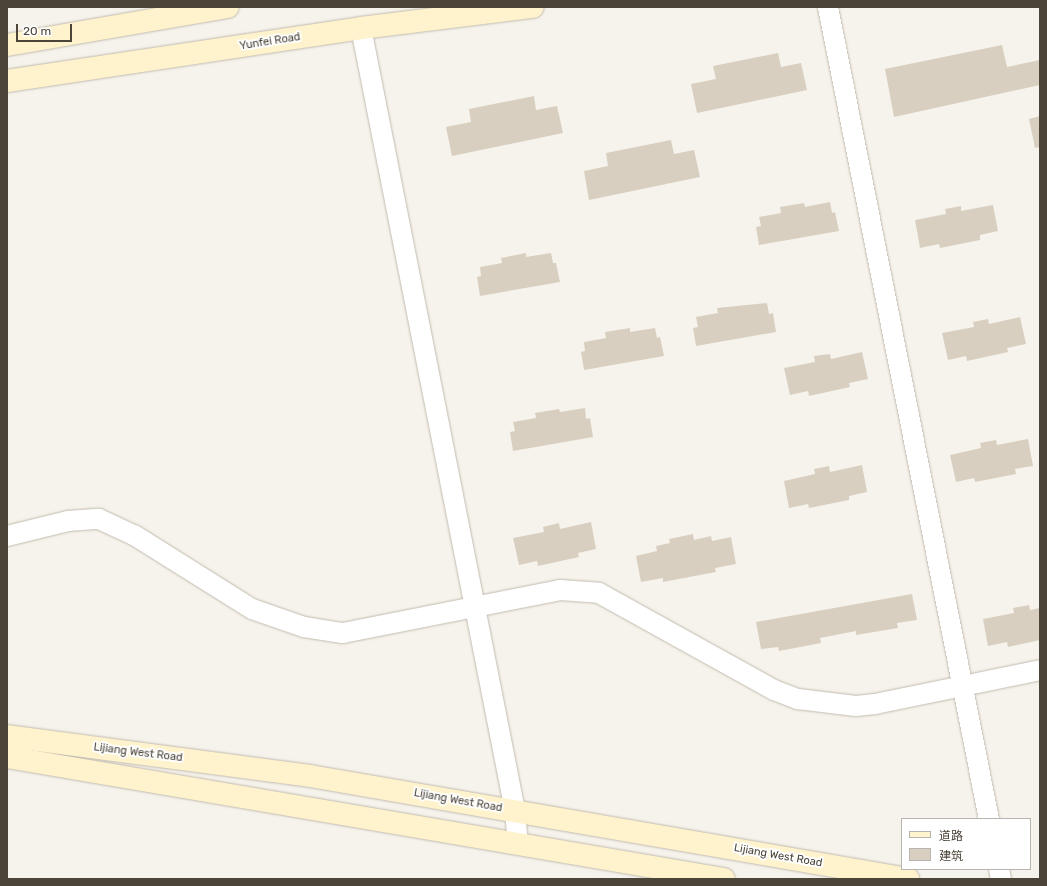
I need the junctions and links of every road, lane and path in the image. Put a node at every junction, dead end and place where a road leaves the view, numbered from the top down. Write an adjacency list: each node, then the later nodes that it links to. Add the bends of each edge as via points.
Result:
1 (228, 7): 5 (main road)
2 (533, 7): 4 (main road, Yunfei Road)
3 (828, 7): 10 (street)
4 (361, 28): 6 (main road, Yunfei Road); 8 (street)
5 (7, 45)
6 (7, 81)
7 (7, 536): 8 (street, via 68,521 99,519 134,536 252,609 304,627 343,633)
8 (475, 608): 10 (street, via 560,590 599,593 774,690 798,699 856,706); 13 (street)
9 (1040, 670): 10 (street)
10 (962, 686): 14 (street)
11 (7, 736): 13 (main road, Lijiang West Road, via 310,776)
12 (7, 757): 15 (main road)
13 (515, 811): 15 (street); 17 (main road, Lijiang West Road)
14 (989, 818)
15 (518, 844): 16 (main road)
16 (724, 879)
17 (908, 879)

